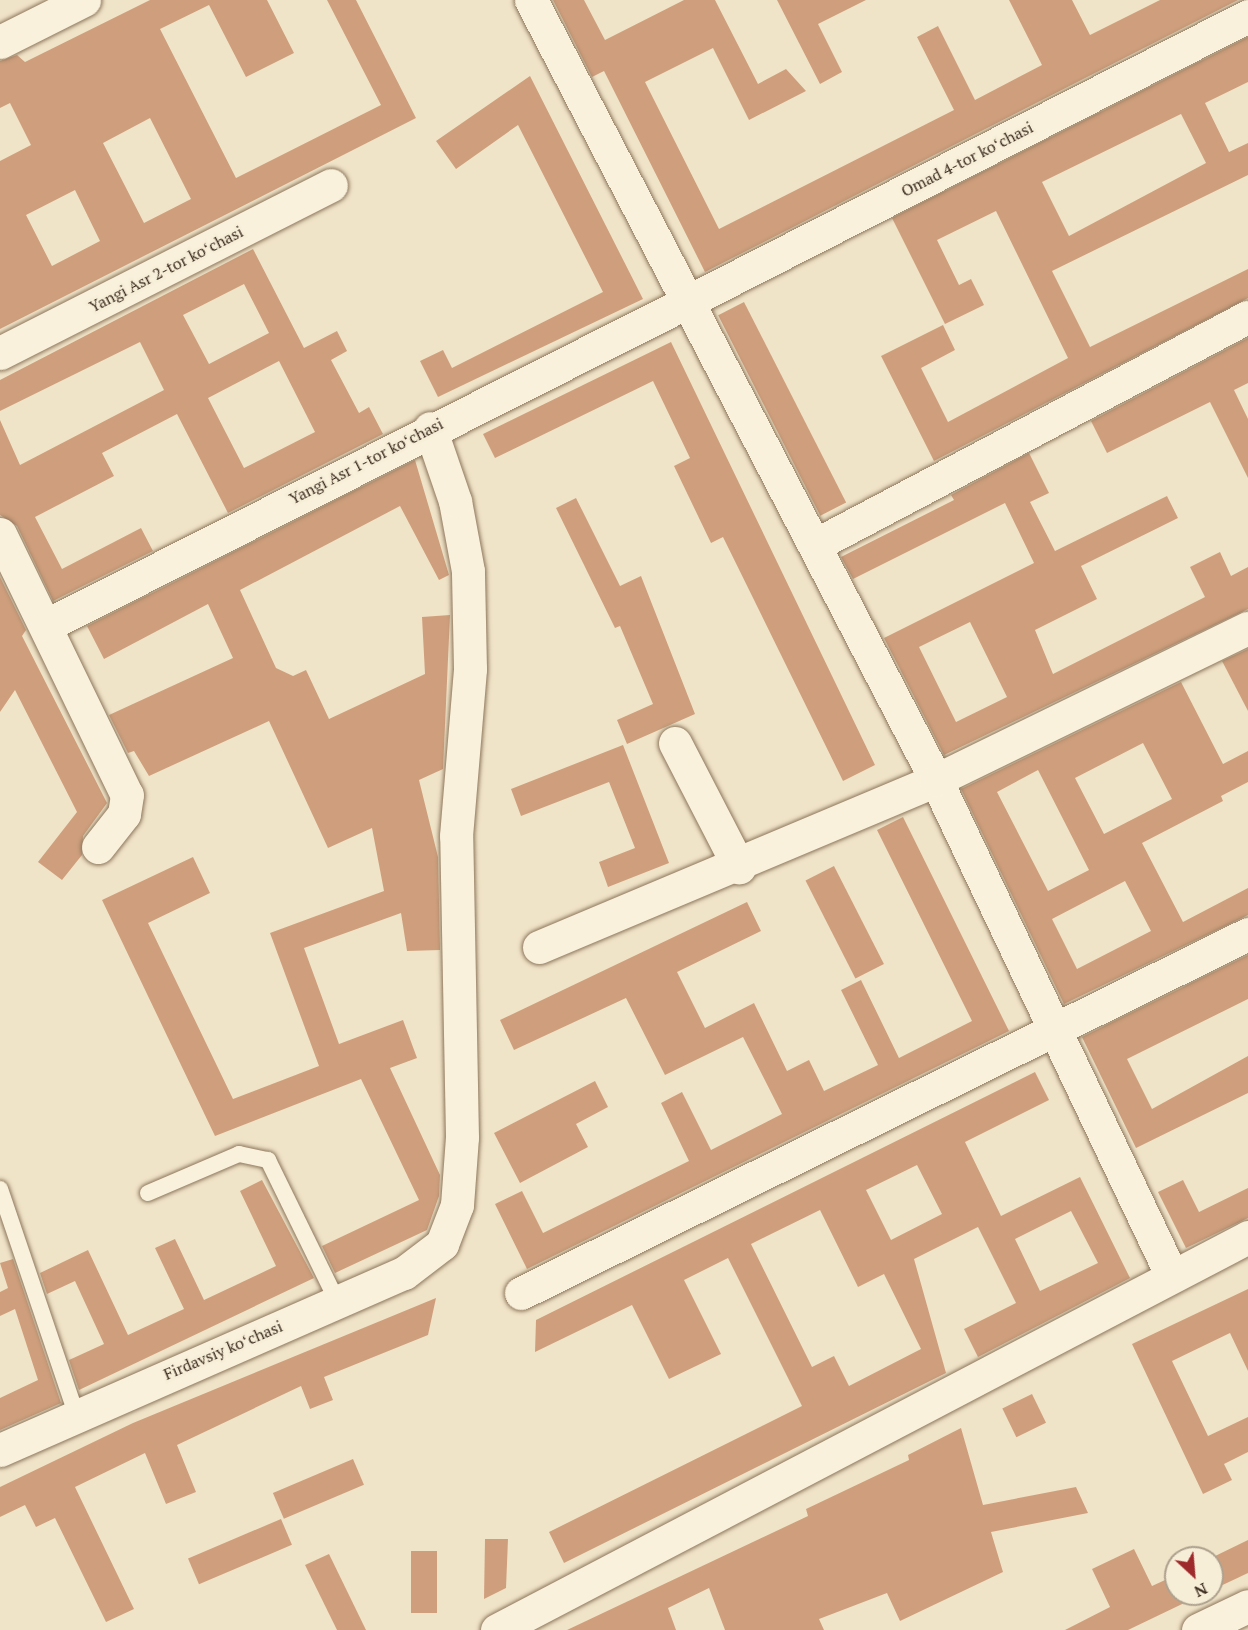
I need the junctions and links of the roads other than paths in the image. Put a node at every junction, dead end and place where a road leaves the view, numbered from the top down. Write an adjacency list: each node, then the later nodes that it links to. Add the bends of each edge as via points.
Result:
1 (84, 0): 4 (street)
2 (531, 0): 6 (street)
3 (1248, 16): 6 (street, Omad 4-tor koʻchasi)
4 (0, 42)
5 (331, 185): 8 (street, Yangi Asr 2-tor koʻchasi)
6 (687, 302): 9 (street, Yangi Asr 1-tor koʻchasi); 11 (street)
7 (1248, 317): 11 (street)
8 (0, 353)
9 (430, 428): 12 (street, Yangi Asr 1-tor koʻchasi); 26 (street, Firdavsiy koʻchasi, via 454,501 468,571 470,669 456,836 462,1137 457,1206 442,1244 404,1273)
10 (0, 534): 12 (street)
11 (815, 545): 15 (street)
12 (47, 625): 16 (street, via 127,795 124,814)
13 (1248, 628): 15 (street)
14 (675, 743): 17 (street)
15 (936, 780): 17 (street); 20 (street)
16 (98, 847)
17 (739, 867): 19 (street)
18 (1248, 934): 20 (street)
19 (539, 947)
20 (1056, 1030): 24 (street); 25 (street)
21 (0, 1189): 27 (lane)
22 (148, 1193): 26 (lane, via 239,1154 268,1160)
23 (1248, 1236): 24 (street)
24 (1171, 1274): 31 (street)
25 (521, 1293)
26 (337, 1301): 27 (street, Firdavsiy koʻchasi)
27 (76, 1413): 28 (street, Firdavsiy koʻchasi)
28 (0, 1450)
29 (1248, 1606): 30 (street)
30 (1207, 1626)
31 (497, 1630)

